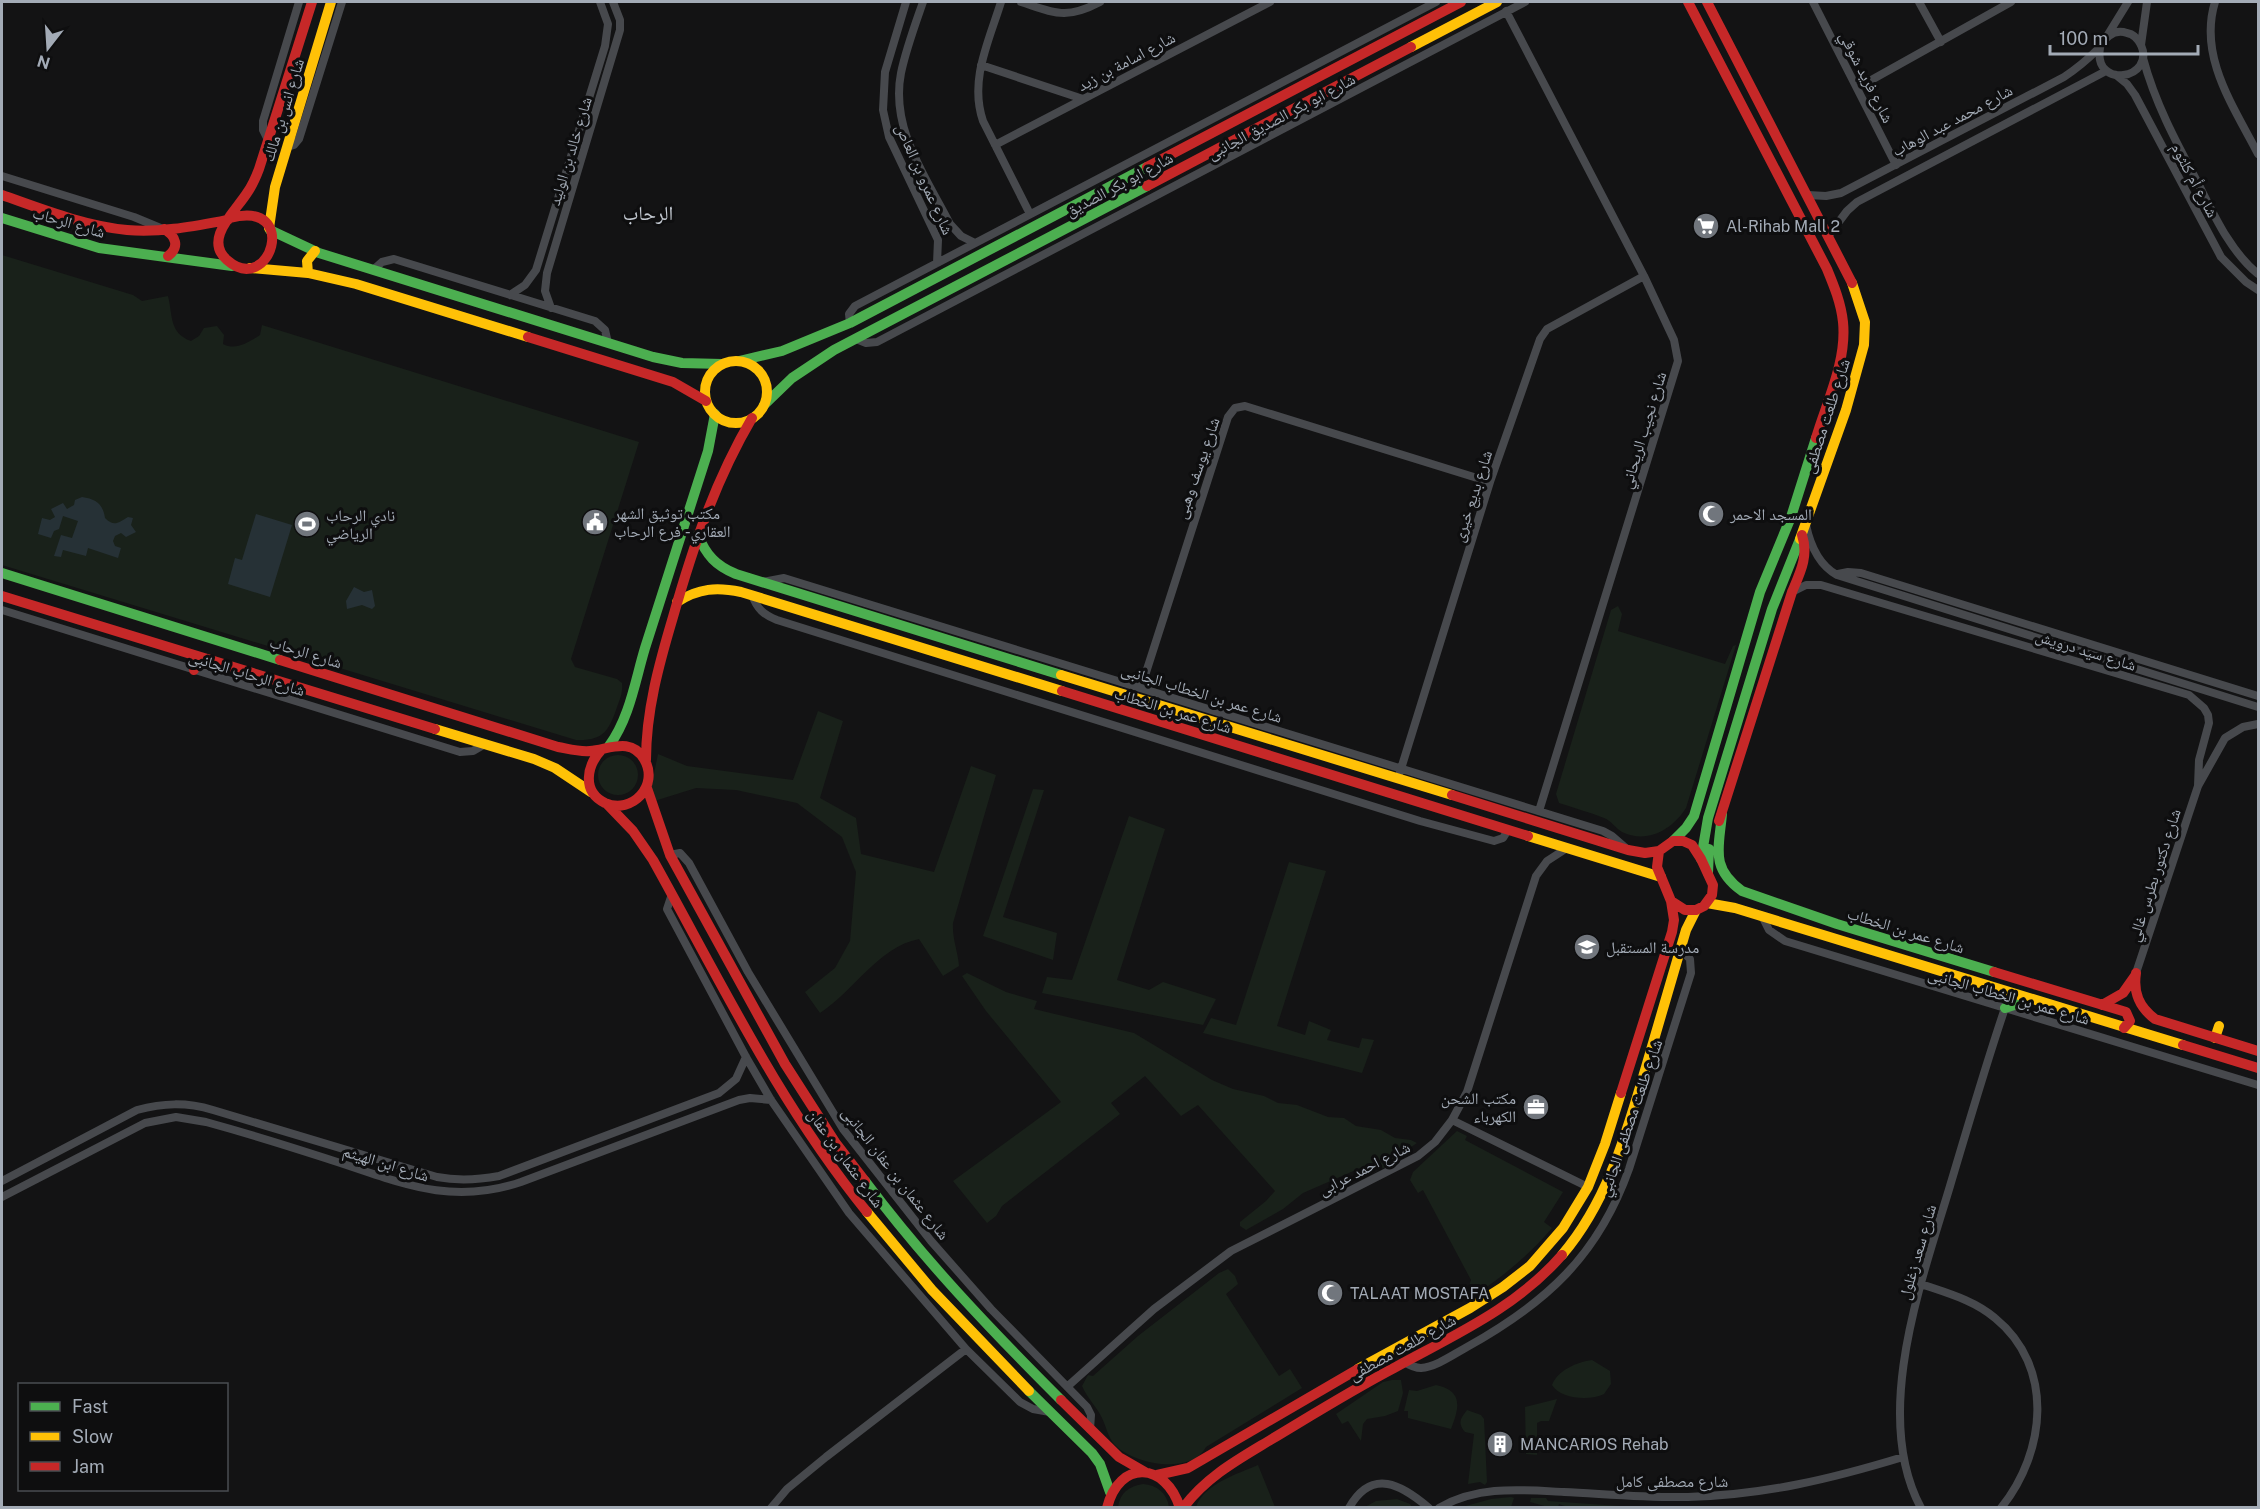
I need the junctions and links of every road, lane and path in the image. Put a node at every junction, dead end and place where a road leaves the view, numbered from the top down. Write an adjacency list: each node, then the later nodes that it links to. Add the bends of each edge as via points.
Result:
1 (299, 2): 40 (street, via 263,121)
2 (312, 2): 40 (street, شارع انس بن مالك)
3 (331, 2): 42 (street, شارع انس بن مالك)
4 (342, 2): 42 (street, via 299,139)
5 (600, 2): 45 (street, شارع خالد بن الوليد, via 608,24 607,41)
6 (613, 2): 46 (street, شارع خالد بن الوليد, via 620,30)
7 (906, 2): 61 (street, شارع عمرو بن العاص, via 885,72 883,110 889,137 936,232 940,247)
8 (923, 2): 58 (street, شارع عمرو بن العاص, via 901,73 902,123 906,139 950,224)
9 (1001, 2): 31 (street)
10 (1020, 2): 11 (street, via 1064,14)
11 (1100, 2)
12 (1270, 2): 37 (street, شارع اسامة بن زيد)
13 (1436, 2): 52 (street, شارع ابو بكر الصديق الجانبى)
14 (1461, 2): 32 (street, شارع ابو بكر الصديق)
15 (1497, 2): 35 (street, شارع ابو بكر الصديق)
16 (1525, 2): 25 (street, شارع ابو بكر الصديق الجانبى)
17 (1688, 2): 77 (street, شارع طلعت مصطفى, via 1836,291 1843,312 1844,336)
18 (1707, 2): 51 (street, شارع طلعت مصطفى)
19 (1814, 2): 36 (street, شارع فريد شوقي)
20 (1919, 2): 27 (street)
21 (2011, 2): 27 (street)
22 (2128, 2): 26 (street)
23 (2147, 2): 28 (street)
24 (2215, 2): 39 (street, via 2210,25 2212,58)
25 (1506, 11): 67 (street, شارع نجيب الريحاني); 72 (street, شارع ابو بكر الصديق الجانبى, via 877,342)
26 (2107, 37): 28 (street, via 2126,33); 29 (street)
27 (1941, 42): 36 (street)
28 (2141, 45): 30 (street)
29 (2100, 48): 33 (street, via 2100,60); 44 (street, شارع محمد عبد الوهاب, via 2064,77)
30 (2143, 56): 34 (street, via 2134,72); 66 (street, شارع أم كلثوم, via 2164,119 2204,196 2238,254)
31 (981, 65): 37 (street); 41 (street, via 979,108)
32 (1336, 68): 35 (street); 71 (street, شارع ابو بكر الصديق)
33 (2106, 71): 34 (street); 57 (street, شارع محمد عبد الوهاب, via 1857,202)
34 (2116, 75): 68 (street, شارع أم كلثوم, via 2135,95 2221,257)
35 (1344, 83): 72 (street, شارع ابو بكر الصديق)
36 (1857, 88): 44 (street, شارع فريد شوقي)
37 (1083, 99): 41 (street, شارع اسامة بن زيد)
38 (2259, 131): 39 (street)
39 (2249, 136): 43 (street)
40 (269, 142): 48 (street, شارع انس بن مالك)
41 (995, 145): 52 (street)
42 (287, 147): 49 (street, شارع انس بن مالك)
43 (2259, 154)
44 (1896, 165): 51 (street, شارع محمد عبد الوهاب, via 1841,192)
45 (567, 169): 46 (street); 69 (street, شارع خالد بن الوليد, via 536,270 525,285)
46 (578, 172): 70 (street, شارع خالد بن الوليد, via 545,282)
47 (2, 176): 55 (street)
48 (254, 180): 49 (street, via 263,190); 54 (street, شارع انس بن مالك)
49 (275, 187): 56 (street, شارع انس بن مالك)
50 (2, 195): 55 (street, شارع الرحاب, via 120,230)
51 (1809, 195): 57 (street, شارع طلعت مصطفى)
52 (1030, 214): 58 (street, شارع ابو بكر الصديق الجانبى)
53 (2, 218): 60 (street, شارع الرحاب, via 99,248)
54 (229, 219): 55 (street, شارع الرحاب); 56 (street, via 252,214); 62 (street, via 220,231 218,245 224,258)
55 (165, 229): 60 (street, via 176,242)
56 (270, 229): 59 (street); 63 (street, via 271,251)
57 (1829, 235): 79 (street, شارع طلعت مصطفى, via 1856,288 1865,322 1864,345)
58 (975, 243): 61 (street, شارع ابو بكر الصديق الجانبى)
59 (315, 251): 64 (street); 65 (street, via 308,258)
60 (168, 256): 62 (street, شارع الرحاب)
61 (937, 263): 71 (street, شارع ابو بكر الصديق الجانبى, via 855,306 849,314)
62 (236, 266): 63 (street)
63 (250, 268): 65 (street)
64 (373, 270): 69 (street, via 382,261 394,259); 73 (street)
65 (308, 273): 76 (street, via 356,284 674,382)
66 (2259, 274)
67 (1644, 276): 82 (street, شارع بديع خيرى, via 1547,329); 115 (street, شارع نجيب الريحاني, via 1674,340 1678,361)
68 (2259, 290)
69 (510, 295): 70 (street)
70 (551, 308): 73 (street, via 601,325)
71 (850, 323): 74 (street, شارع ابو بكر الصديق, via 795,348)
72 (856, 339): 78 (street, شارع ابو بكر الصديق, via 804,369)
73 (608, 344): 75 (street, via 666,360)
74 (739, 361): 75 (street); 78 (street, via 760,372 765,382)
75 (723, 364): 76 (street, via 709,375)
76 (706, 401): 80 (street)
77 (1828, 401): 79 (street); 118 (street, شارع طلعت مصطفى, via 1791,517 1760,592 1694,816)
78 (764, 405): 81 (street)
79 (1846, 407): 83 (street, شارع طلعت مصطفى)
80 (715, 414): 81 (street, via 737,423); 108 (street, via 708,451 628,710 618,735)
81 (752, 418): 84 (street, via 718,480)
82 (1490, 482): 99 (street, شارع يوسف وهبى, via 1245,406 1235,408 1228,417 1206,482); 110 (street, شارع بديع خيرى)
83 (1804, 530): 86 (street, شارع سيد درويش, via 1826,566); 89 (street, via 1805,556); 123 (street, شارع طلعت مصطفى, via 1772,609 1708,818)
84 (698, 535): 87 (street, شارع عمر بن الخطاب, via 710,559 721,568); 92 (street)
85 (2, 573): 88 (street, شارع الرحاب)
86 (1837, 575): 95 (street, via 1861,573); 97 (street, شارع سيد درويش)
87 (762, 582): 99 (street, شارع عمر بن الخطاب الجانبى, via 784,578); 104 (street, شارع عمر بن الخطاب)
88 (65, 592): 94 (street); 108 (street, شارع الرحاب, via 558,747 578,751)
89 (1792, 592): 111 (street, شارع سيد درويش, via 1806,585 1821,585 2189,695 2204,708 2209,723 2199,760); 116 (street)
90 (752, 595): 92 (street, شارع عمر بن الخطاب, via 707,587); 106 (street, شارع عمر بن الخطاب); 117 (street, via 761,612 777,620 1420,821 1494,841)
91 (2, 596): 94 (street)
92 (677, 602): 109 (street, via 650,699)
93 (2, 610): 98 (street, شارع الرحاب الجانبى)
94 (58, 613): 96 (street)
95 (2106, 649): 97 (street); 100 (street)
96 (197, 656): 98 (street); 107 (street)
97 (2103, 660): 102 (street, شارع سيد درويش)
98 (194, 670): 107 (street, شارع الرحاب الجانبى, via 460,752 473,751)
99 (1141, 688): 110 (street, شارع عمر بن الخطاب الجانبى)
100 (2244, 692): 101 (street); 102 (street)
101 (2259, 696)
102 (2241, 701): 103 (street, شارع سيد درويش)
103 (2259, 707)
104 (1201, 718): 106 (street); 110 (street, شارع عمر بن الخطاب)
105 (2259, 724): 111 (street, via 2242,727 2225,738)
106 (1197, 733): 117 (street, شارع عمر بن الخطاب)
107 (484, 744): 113 (street, via 534,759)
108 (606, 747): 109 (street, via 626,746); 113 (street, via 588,769)
109 (646, 761): 112 (street)
110 (1400, 774): 115 (street, شارع عمر بن الخطاب الجانبى); 120 (street, شارع عمر بن الخطاب)
111 (2198, 786): 132 (street, شارع دكتور بطرس غالي)
112 (647, 788): 114 (street, via 634,802 616,807); 122 (street, شارع عثمان بن عفان)
113 (593, 793): 114 (street)
114 (607, 804): 126 (street, شارع عثمان بن عفان, via 643,846)
115 (1539, 811): 120 (street, شارع عمر بن الخطاب الجانبى, via 1603,831)
116 (1722, 814): 124 (street, via 1710,845); 134 (street, شارع عمر بن الخطاب, via 1718,861 1729,882 1742,891)
117 (1509, 830): 119 (street, شارع عمر بن الخطاب)
118 (1673, 841): 121 (street); 123 (street, via 1692,845)
119 (1567, 848): 125 (street, شارع عمر بن الخطاب); 148 (street, شارع احمد عرابى, via 1547,861 1536,876 1467,1092)
120 (1628, 850): 121 (street, شارع عمر بن الخطاب)
121 (1659, 851): 125 (street, via 1656,862)
122 (670, 855): 143 (street, شارع عثمان بن عفان); 157 (street, شارع عثمان بن عفان الجانبى, via 680,853 689,863 748,972 864,1158 984,1301)
123 (1701, 859): 124 (street)
124 (1708, 873): 128 (street, via 1713,885)
125 (1661, 877): 127 (street)
126 (672, 894): 142 (street, via 667,909); 145 (street, شارع عثمان بن عفان)
127 (1671, 901): 129 (street, via 1685,910); 139 (street, شارع طلعت مصطفى, via 1672,932)
128 (1707, 903): 129 (street); 130 (street, شارع عمر بن الخطاب)
129 (1696, 910): 131 (street, شارع طلعت مصطفى)
130 (1762, 916): 133 (street, شارع عمر بن الخطاب); 135 (street, شارع عمر بن الخطاب الجانبى, via 1769,930 1785,941)
131 (1680, 949): 140 (street, شارع طلعت مصطفى); 156 (street, شارع طلعت مصطفى الجانبي, via 1690,959 1691,973 1629,1169 1601,1231 1563,1278 1514,1320 1427,1366 1415,1367)
132 (2136, 973): 134 (street, via 2123,993); 138 (street, via 2137,998 2149,1015)
133 (2031, 999): 135 (street); 137 (street, شارع عمر بن الخطاب)
134 (2102, 1005): 137 (street, شارع عمر بن الخطاب, via 2129,1015 2129,1024)
135 (2005, 1008): 146 (street, شارع عمر بن الخطاب الجانبى); 154 (street, شارع سعد زغلول)
136 (2219, 1026): 138 (street)
137 (2124, 1029): 144 (street, شارع عمر بن الخطاب)
138 (2215, 1038): 141 (street)
139 (1638, 1039): 140 (street); 152 (street, شارع طلعت مصطفى)
140 (1653, 1043): 156 (street, شارع طلعت مصطفى, via 1610,1182 1590,1220 1569,1248 1537,1282 1486,1319)
141 (2259, 1051)
142 (746, 1057): 147 (street); 149 (street, شارع ابن الهيثم, via 736,1079 719,1094 499,1176 462,1180 437,1177)
143 (785, 1064): 145 (street); 159 (street, شارع عثمان بن عفان, via 846,1157 910,1241 981,1320)
144 (2259, 1068)
145 (770, 1073): 158 (street, شارع عثمان بن عفان, via 876,1225 984,1347)
146 (2259, 1085)
147 (771, 1100): 150 (street, شارع ابن الهيثم, via 750,1098 729,1103 521,1182 479,1193 419,1188); 155 (street, via 849,1213)
148 (1452, 1120): 152 (street); 157 (street, شارع احمد عرابى, via 1435,1142 1407,1163 1231,1251 1154,1309)
149 (310, 1140): 150 (street); 151 (street, شارع ابن الهيثم, via 201,1107 166,1104 124,1116)
150 (306, 1152): 153 (street, شارع ابن الهيثم, via 196,1119 165,1118 136,1126)
151 (2, 1181)
152 (1588, 1187): 162 (street, شارع طلعت مصطفى, via 1555,1238 1530,1266 1503,1287 1188,1468)
153 (2, 1197)
154 (1921, 1284): 160 (street, شارع سعد زغلول, via 1901,1387); 171 (street, via 1977,1305 1996,1318 2028,1359 2036,1380 2039,1399 2035,1440 2024,1474)
155 (966, 1349): 158 (street, via 1020,1402); 164 (street, via 787,1489)
156 (1404, 1362): 166 (street, شارع طلعت مصطفى, via 1219,1471)
157 (1068, 1386): 159 (street, شارع عثمان بن عفان الجانبى, via 1090,1411)
158 (1050, 1412): 163 (street, شارع عثمان بن عفان, via 1092,1453)
159 (1090, 1429): 161 (street, شارع عثمان بن عفان, via 1119,1456)
160 (1903, 1456): 169 (street, شارع مصطفى كامل, via 1804,1484 1742,1494 1666,1497 1507,1490 1475,1494); 170 (street, شارع سعد زغلول)
161 (1145, 1472): 162 (street, شارع عثمان بن عفان); 163 (street, via 1125,1477)
162 (1158, 1475): 166 (street, via 1175,1489)
163 (1110, 1492): 165 (street)
164 (771, 1508)
165 (1107, 1508)
166 (1181, 1508)
167 (1349, 1508): 168 (street, via 1370,1486 1389,1484 1408,1490)
168 (1429, 1508)
169 (1439, 1508)
170 (1921, 1508)
171 (2001, 1508)

